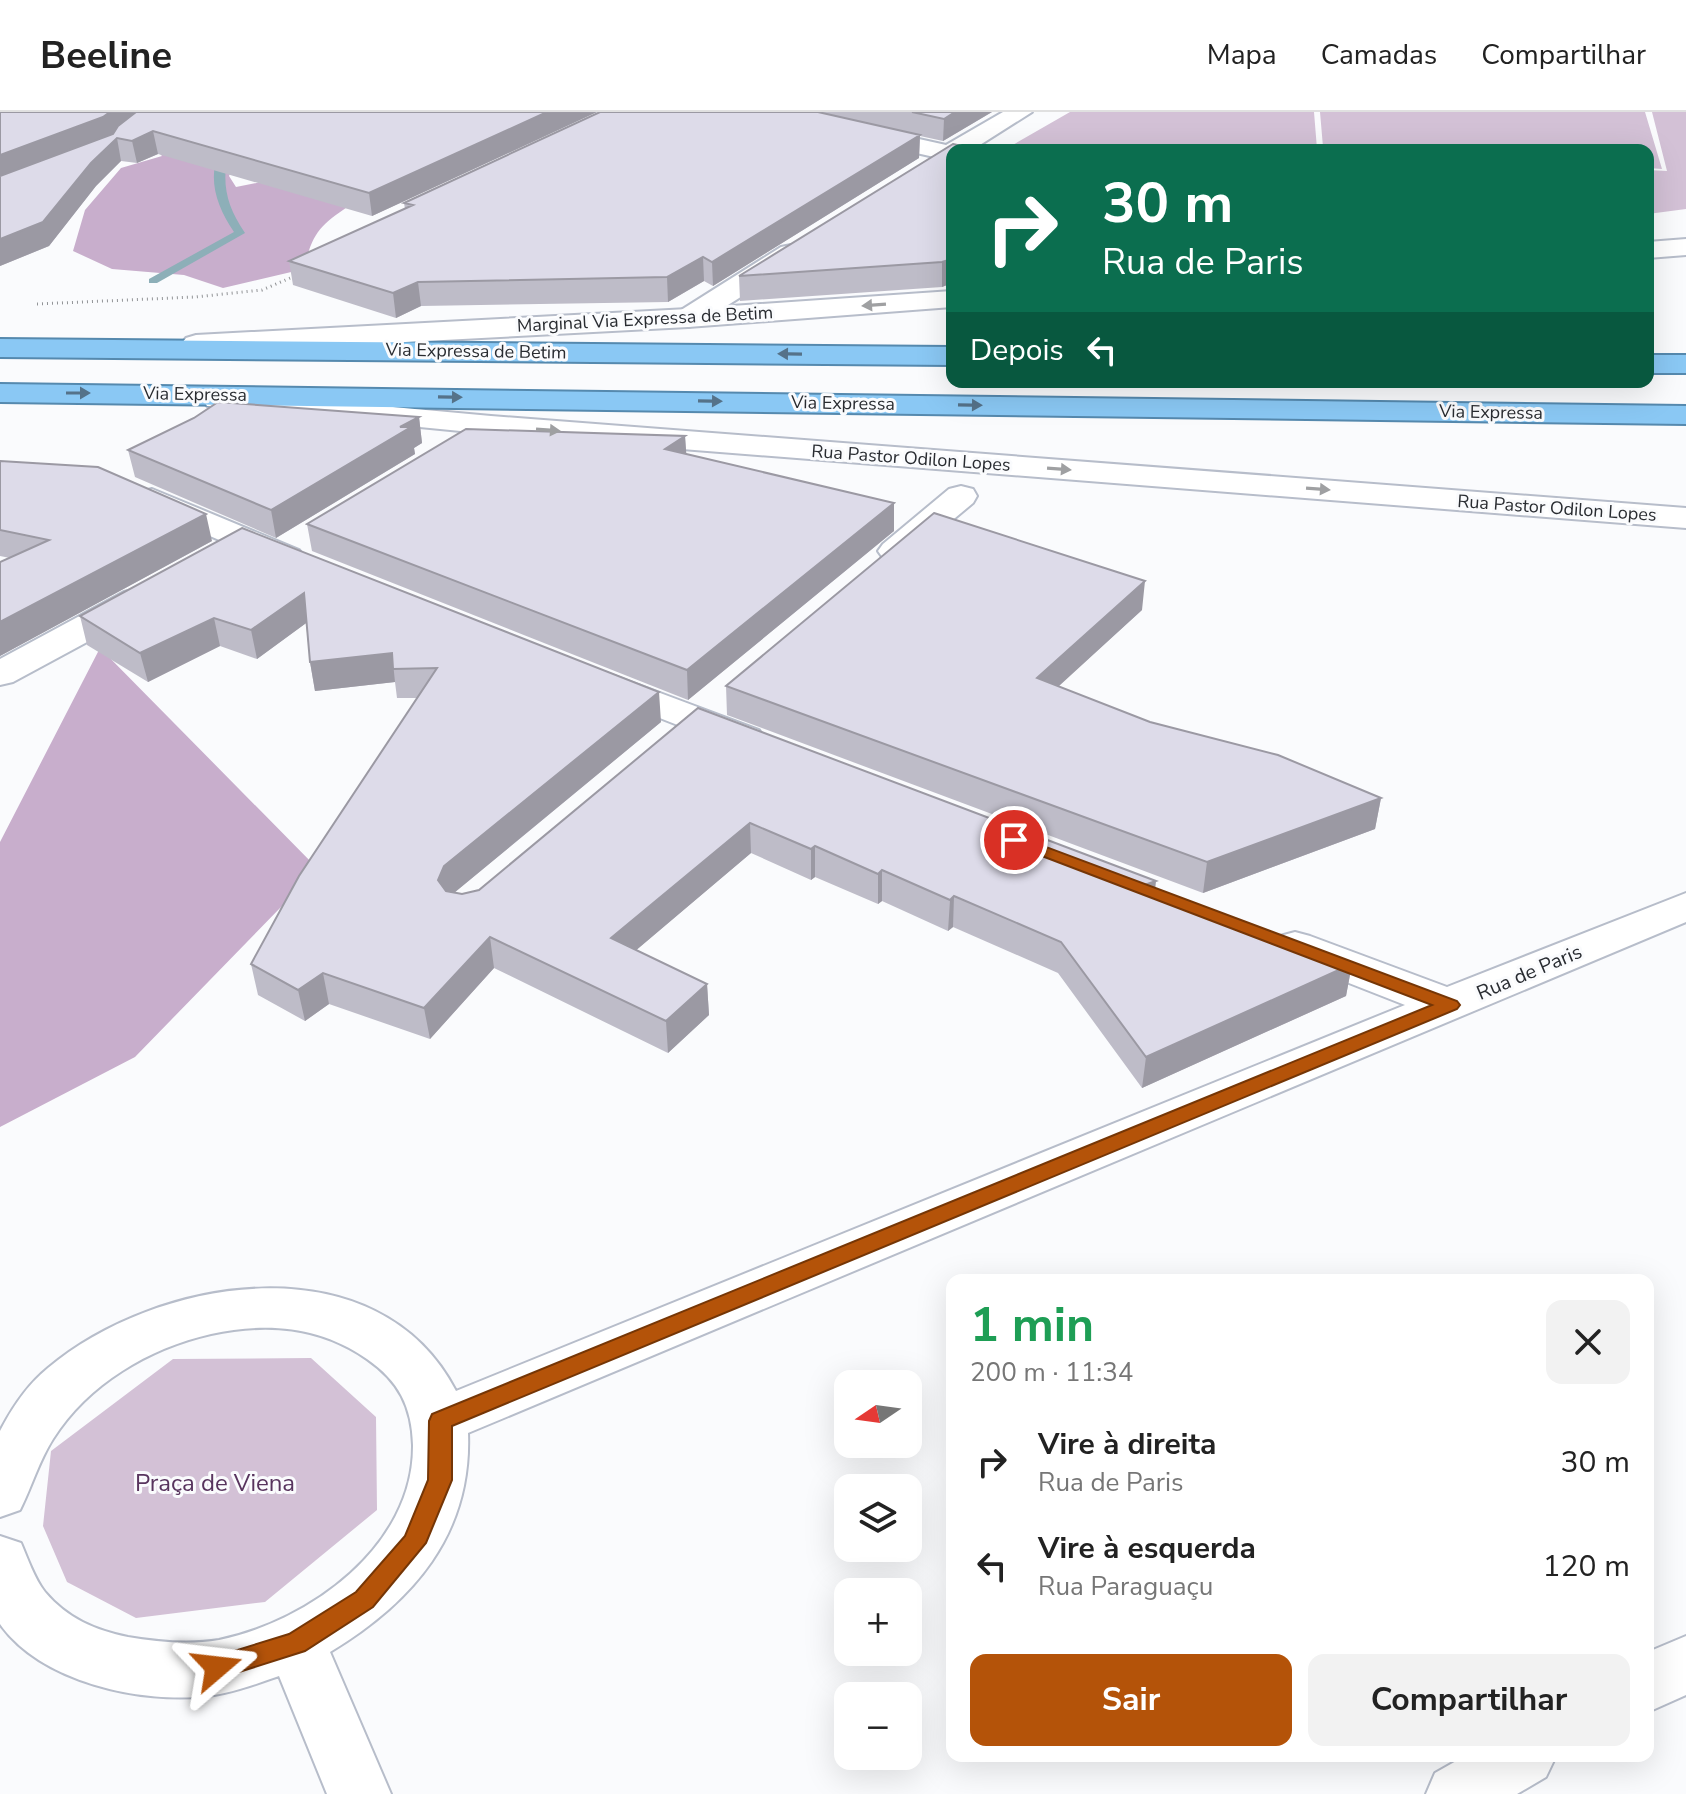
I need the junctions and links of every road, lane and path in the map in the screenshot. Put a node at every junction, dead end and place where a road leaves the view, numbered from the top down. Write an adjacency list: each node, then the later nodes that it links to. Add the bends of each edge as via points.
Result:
1 (765, 112): 4 (street)
2 (1020, 112): 3 (street)
3 (966, 144)
4 (946, 151)
5 (946, 156): 6 (street)
6 (923, 170)
7 (819, 236): 13 (street)
8 (1686, 247): 9 (street)
9 (1654, 250)
10 (296, 276): 12 (path, via 262,290)
11 (946, 299): 13 (street, Marginal Via Expressa de Betim, one-way to 13)
12 (30, 304)
13 (688, 318): 14 (street, Marginal Via Expressa de Betim)
14 (146, 347): 15 (highway, Via Expressa de Betim); 16 (highway, Via Expressa de Betim, one-way to 14)
15 (0, 348)
16 (946, 356)
17 (1654, 364): 18 (highway)
18 (1686, 364)
19 (0, 393): 20 (highway, Via Expressa, one-way to 20)
20 (136, 393): 21 (highway, Via Expressa, one-way to 21); 22 (street, Rua Pastor Odilon Lopes)
21 (1686, 415)
22 (491, 425): 23 (street); 26 (street, Rua Pastor Odilon Lopes, one-way to 26)
23 (451, 449)
24 (125, 488): 27 (street, via 288,550)
25 (961, 496): 28 (street)
26 (1686, 518)
27 (206, 561)
28 (864, 577)
29 (165, 584): 31 (street)
30 (565, 668): 33 (street)
31 (0, 674)
32 (731, 689): 33 (street)
33 (695, 719): 34 (street); 35 (street)
34 (659, 749)
35 (782, 752)
36 (1686, 906): 38 (street, Rua de Paris)
37 (1261, 933): 38 (street)
38 (1450, 1005): 39 (street, Rua de Paris)
39 (440, 1421): 40 (street, via 419,1371 377,1334 321,1312 257,1306 189,1317 124,1343 66,1385 23,1437); 42 (street, via 440,1480 414,1543 364,1599)
40 (0, 1493)
41 (0, 1561): 42 (street, via 24,1609 72,1649 141,1669 217,1667)
42 (296, 1643): 46 (street)
43 (1686, 1663): 44 (street)
44 (1654, 1681)
45 (1514, 1762): 47 (street)
46 (359, 1794)
47 (1458, 1794)

